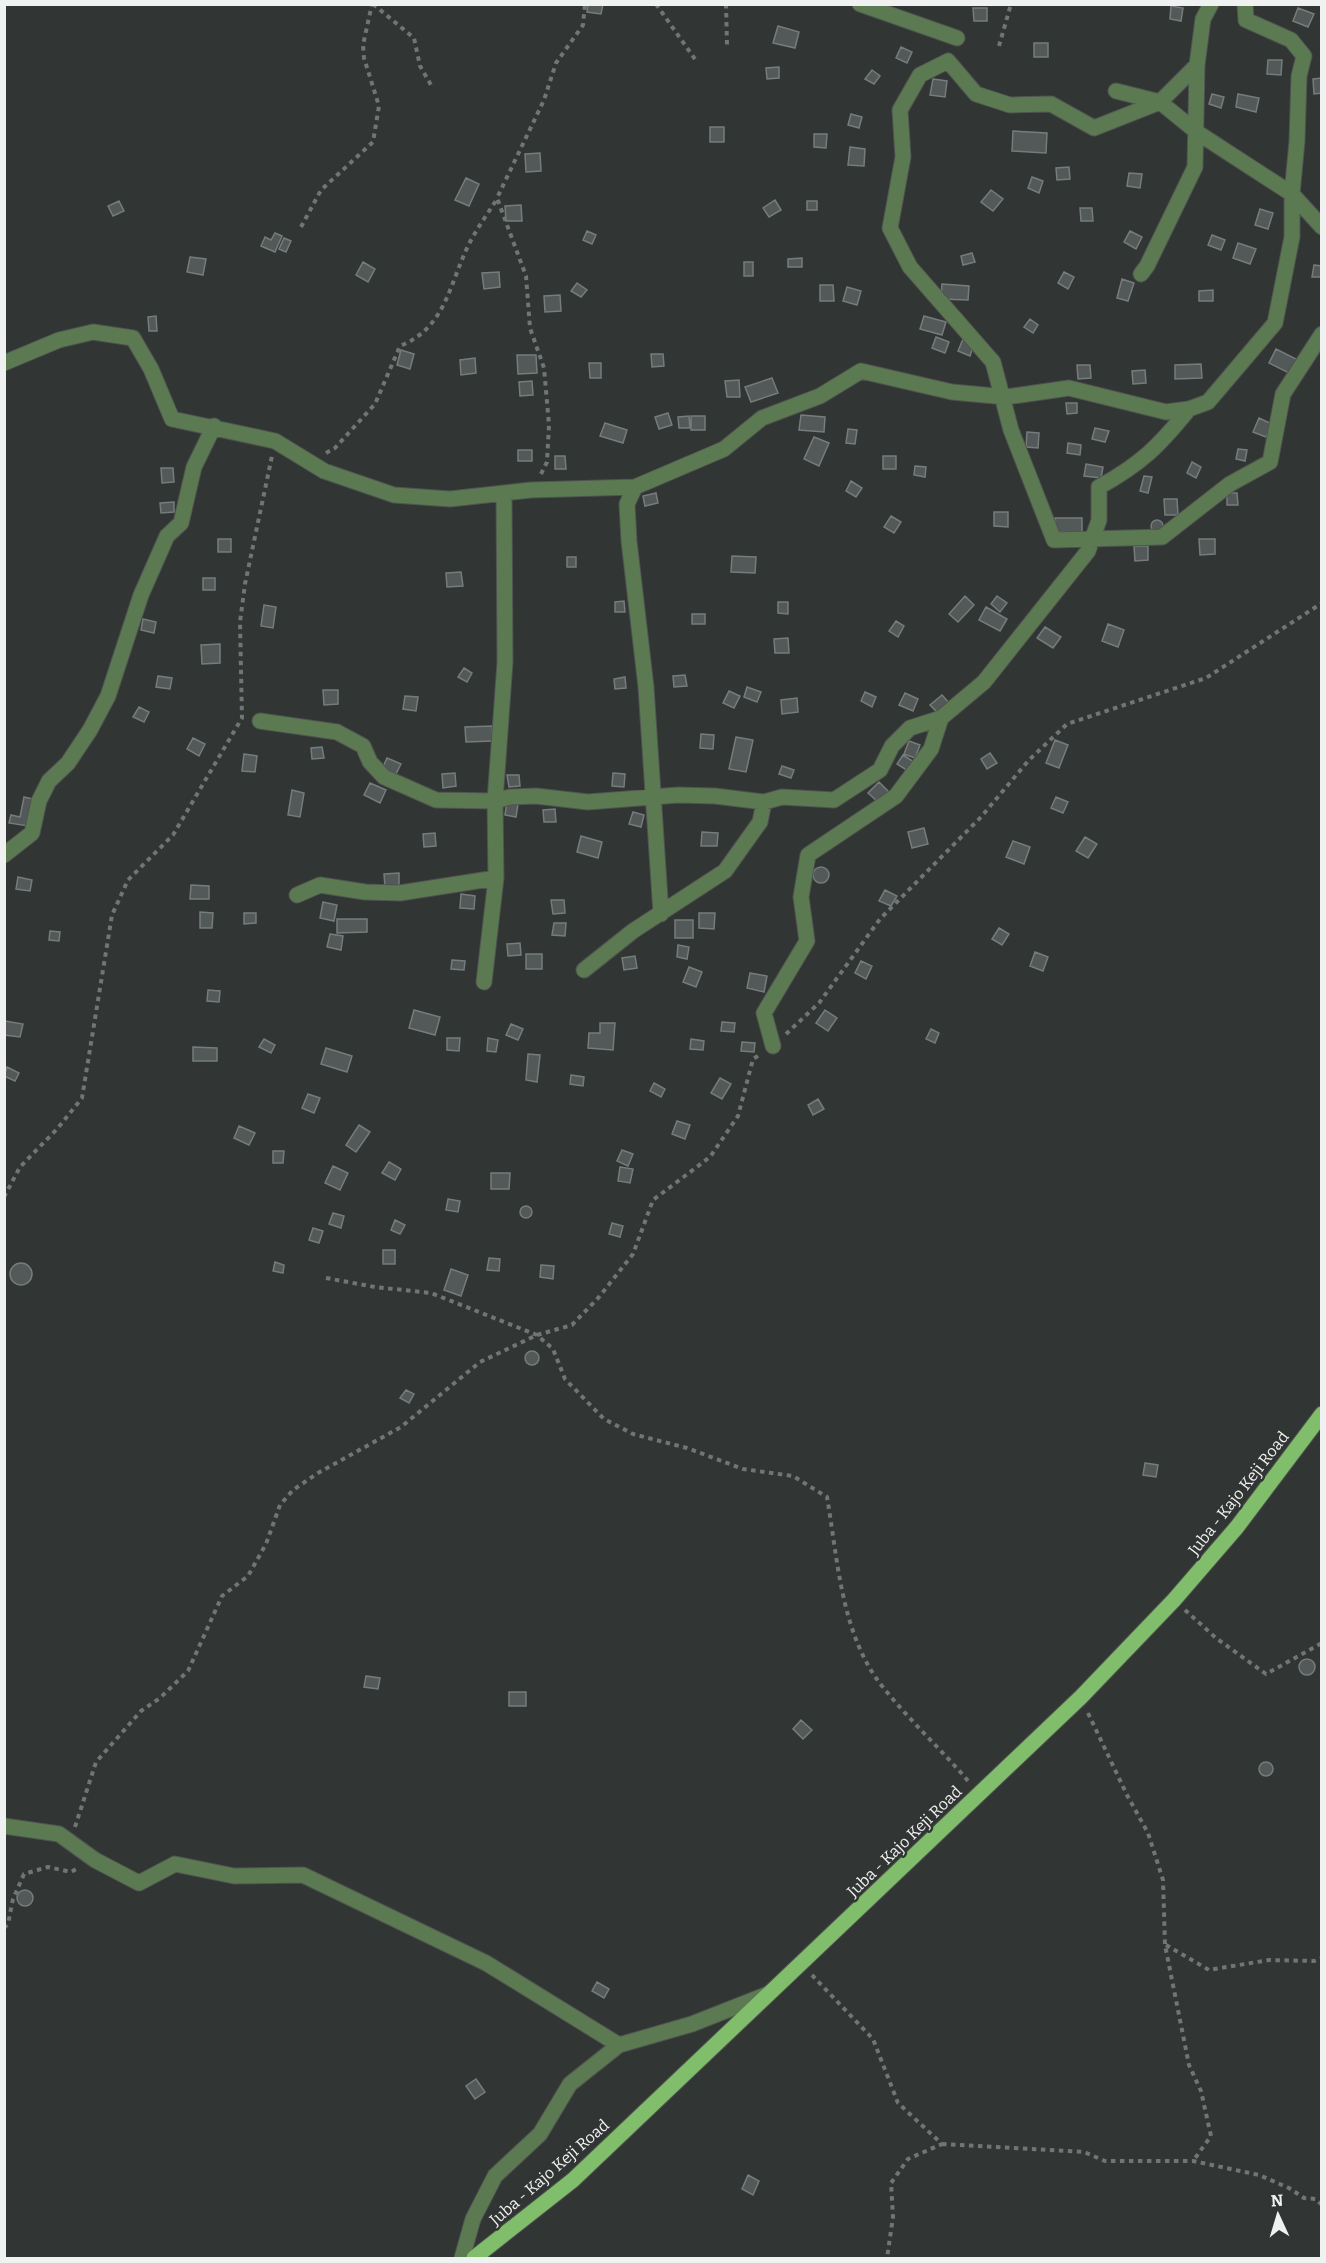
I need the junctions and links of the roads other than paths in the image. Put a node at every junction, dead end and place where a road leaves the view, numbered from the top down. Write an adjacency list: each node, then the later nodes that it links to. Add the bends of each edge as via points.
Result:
1 (860, 4): 4 (street)
2 (1210, 4): 5 (street, via 1203,19)
3 (1245, 4): 9 (street, via 1246,20 1291,40 1304,56 1299,76)
4 (957, 38)
5 (1197, 65): 7 (street); 8 (street)
6 (1116, 92): 7 (street)
7 (1160, 102): 8 (street); 12 (street, via 1094,128 1051,104 1010,105 976,94 948,61 920,75 900,110 903,157 890,228 910,267 993,362 1011,430 1054,540 1162,537 1230,484 1270,462 1283,394)
8 (1198, 133): 9 (street); 11 (street, via 1195,167)
9 (1292, 194): 10 (street); 14 (street, via 1292,237 1275,323 1208,402)
10 (1322, 227)
11 (1141, 274)
12 (1322, 334)
13 (4, 363): 15 (street, via 58,340 93,332 133,338 172,419)
14 (1189, 410): 16 (street, via 1166,412 1068,388 1006,397 952,392 861,371 820,396 762,418 724,449); 18 (street, via 1158,447 1133,468 1100,487 1099,519 1088,551 984,682)
15 (214, 426): 17 (street, via 275,441 324,471 394,495 450,499); 23 (street, via 194,467 181,523 167,536 141,595 108,696 73,755 49,781 39,801 32,833)
16 (635, 486): 17 (street); 20 (street, via 627,504 629,541 646,687)
17 (504, 493): 21 (street, via 505,662)
18 (941, 718): 22 (street, via 910,728 892,746 880,770 834,800 782,797); 29 (street, via 931,749 896,796 808,855 801,897 807,941 764,1012)
19 (260, 721): 21 (street, via 337,732 363,746 370,762 384,777 436,800)
20 (653, 797): 21 (street, via 588,802 510,797); 22 (street, via 715,796); 26 (street)
21 (495, 801): 24 (street)
22 (764, 802): 26 (street, via 760,822 725,871)
23 (4, 855)
24 (496, 878): 25 (street, via 400,893 320,885); 28 (street)
25 (297, 895)
26 (661, 914): 27 (street)
27 (584, 970)
28 (484, 982)
29 (772, 1046)
30 (1322, 1414): 32 (main road, Juba - Kajo Keji Road, via 1237,1527 1174,1600 1081,1697)
31 (4, 1826): 33 (street, via 59,1833 95,1860 139,1883 175,1864 234,1876 303,1875 486,1963)
32 (771, 1993): 33 (street, via 692,2024); 35 (main road, Juba - Kajo Keji Road, via 573,2180)
33 (619, 2045): 34 (street, via 570,2084 540,2134 495,2176 473,2219)
34 (462, 2259)
35 (474, 2259)

